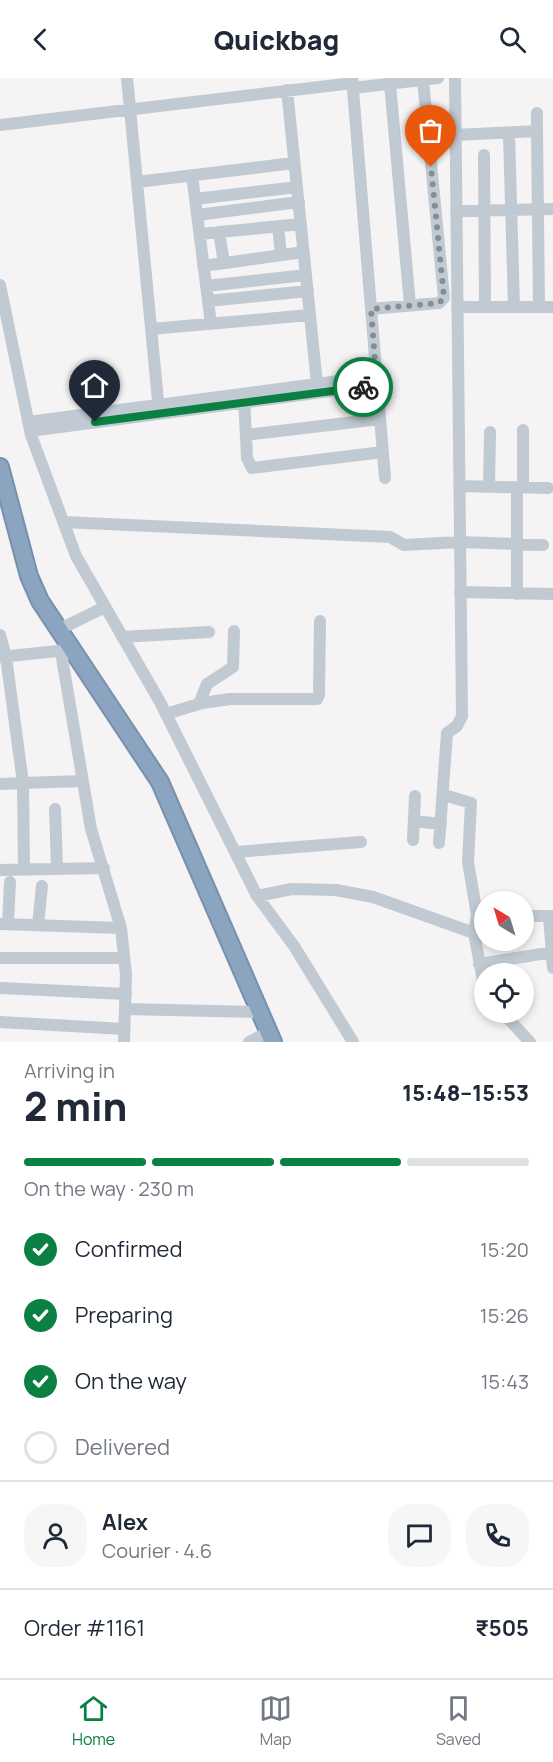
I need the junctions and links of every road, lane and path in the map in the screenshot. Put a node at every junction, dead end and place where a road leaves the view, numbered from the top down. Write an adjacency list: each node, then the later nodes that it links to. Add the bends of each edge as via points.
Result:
1 (128, 78): 8 (street)
2 (438, 78): 4 (street)
3 (455, 78): 13 (street)
4 (423, 80): 6 (street); 40 (street, via 444,298 439,303)
5 (353, 83): 6 (street); 7 (street); 46 (street)
6 (390, 84): 40 (street)
7 (287, 90): 8 (street); 15 (street)
8 (130, 110): 10 (street); 17 (street)
9 (537, 113): 11 (street)
10 (0, 125)
11 (537, 131): 12 (street); 21 (street)
12 (509, 134): 13 (street); 24 (street)
13 (455, 135): 23 (street)
14 (484, 154): 25 (street)
15 (294, 163): 16 (street); 18 (street)
16 (192, 175): 17 (street); 19 (street)
17 (137, 182): 49 (street)
18 (297, 187): 19 (street); 20 (street)
19 (195, 199): 26 (street)
20 (298, 202): 26 (street); 27 (street)
21 (539, 209): 22 (street); 24 (street); 44 (street)
22 (553, 209)
23 (456, 211): 25 (street); 41 (street)
24 (511, 211): 25 (street); 43 (street)
25 (483, 212): 42 (street)
26 (197, 215): 30 (street)
27 (301, 224): 28 (street); 31 (street)
28 (278, 226): 29 (street); 32 (street)
29 (219, 232): 30 (street); 33 (street)
30 (200, 234): 34 (street)
31 (304, 252): 32 (street); 35 (street)
32 (281, 255): 33 (street)
33 (224, 263): 34 (street)
34 (204, 266): 37 (street)
35 (306, 275): 37 (street); 38 (street)
36 (0, 285): 50 (street)
37 (206, 286): 39 (street)
38 (308, 291): 39 (street); 47 (street)
39 (208, 301): 48 (street)
40 (410, 305): 46 (street)
41 (457, 307): 42 (street); 63 (street)
42 (485, 307): 43 (street)
43 (514, 307): 44 (street)
44 (539, 307): 45 (street)
45 (553, 307)
46 (371, 309): 51 (street)
47 (310, 315): 48 (street); 52 (street)
48 (211, 324): 49 (street)
49 (151, 330): 54 (street)
50 (6, 342): 56 (street)
51 (377, 381): 52 (street); 53 (street); 55 (street)
52 (317, 384): 53 (street)
53 (244, 398): 54 (street); 59 (street)
54 (159, 409): 56 (street)
55 (380, 419): 59 (street); 60 (street)
56 (29, 427): 67 (street)
57 (524, 430): 65 (street)
58 (490, 432): 64 (street)
59 (246, 435): 60 (street, via 248,463 252,468)
60 (383, 452): 62 (street)
61 (0, 467): 76 (highway, via 29,576)
62 (385, 478)
63 (459, 486): 64 (street); 68 (street)
64 (489, 486): 65 (street)
65 (520, 487): 66 (street); 69 (street)
66 (548, 488)
67 (63, 522): 68 (street, via 390,537 404,544); 74 (street, via 76,556)
68 (460, 542): 69 (street); 71 (street)
69 (517, 544): 70 (street); 72 (street)
70 (543, 545)
71 (460, 592): 72 (street); 88 (street, via 462,716 447,733)
72 (516, 594): 73 (street)
73 (553, 594)
74 (105, 607): 76 (street); 80 (street)
75 (320, 621): 83 (street, via 317,699 230,699)
76 (58, 630): 81 (highway)
77 (234, 631): 83 (street, via 233,667 207,684)
78 (209, 632): 80 (street)
79 (0, 635): 82 (street)
80 (122, 637): 84 (street)
81 (66, 650): 82 (street); 85 (street); 119 (highway, via 160,782)
82 (3, 657): 86 (street)
83 (199, 704): 84 (street)
84 (166, 714): 96 (street)
85 (83, 781): 86 (street); 98 (street, via 91,829)
86 (23, 783): 87 (street); 99 (street)
87 (0, 784)
88 (444, 795): 92 (street); 103 (street, via 471,803 468,861)
89 (415, 796): 91 (street)
90 (55, 809): 97 (street)
91 (414, 821): 92 (street); 93 (street)
92 (441, 824): 95 (street)
93 (413, 840)
94 (361, 842): 96 (street)
95 (439, 843)
96 (236, 852): 104 (street)
97 (57, 867): 98 (street); 99 (street)
98 (104, 868): 109 (street)
99 (24, 869): 100 (street)
100 (0, 870)
101 (10, 882): 107 (street)
102 (42, 886): 108 (street)
103 (475, 891)
104 (257, 896): 110 (street, via 292,889 336,890 373,897); 126 (street, via 294,946)
105 (534, 916): 106 (street)
106 (551, 916): 111 (street)
107 (4, 924): 108 (street)
108 (38, 925): 109 (street)
109 (121, 928): 113 (street)
110 (474, 933)
111 (552, 952): 114 (street); 115 (street)
112 (0, 958): 113 (street)
113 (124, 958): 117 (street)
114 (485, 963)
115 (553, 968)
116 (0, 988): 117 (street)
117 (126, 994): 118 (street)
118 (125, 1010): 119 (street); 122 (street)
119 (260, 1012): 123 (highway)
120 (0, 1022): 122 (street)
121 (512, 1023): 127 (street)
122 (124, 1029): 124 (street)
123 (271, 1037): 125 (street)
124 (124, 1042)
125 (249, 1042)
126 (353, 1042)
127 (530, 1042)

